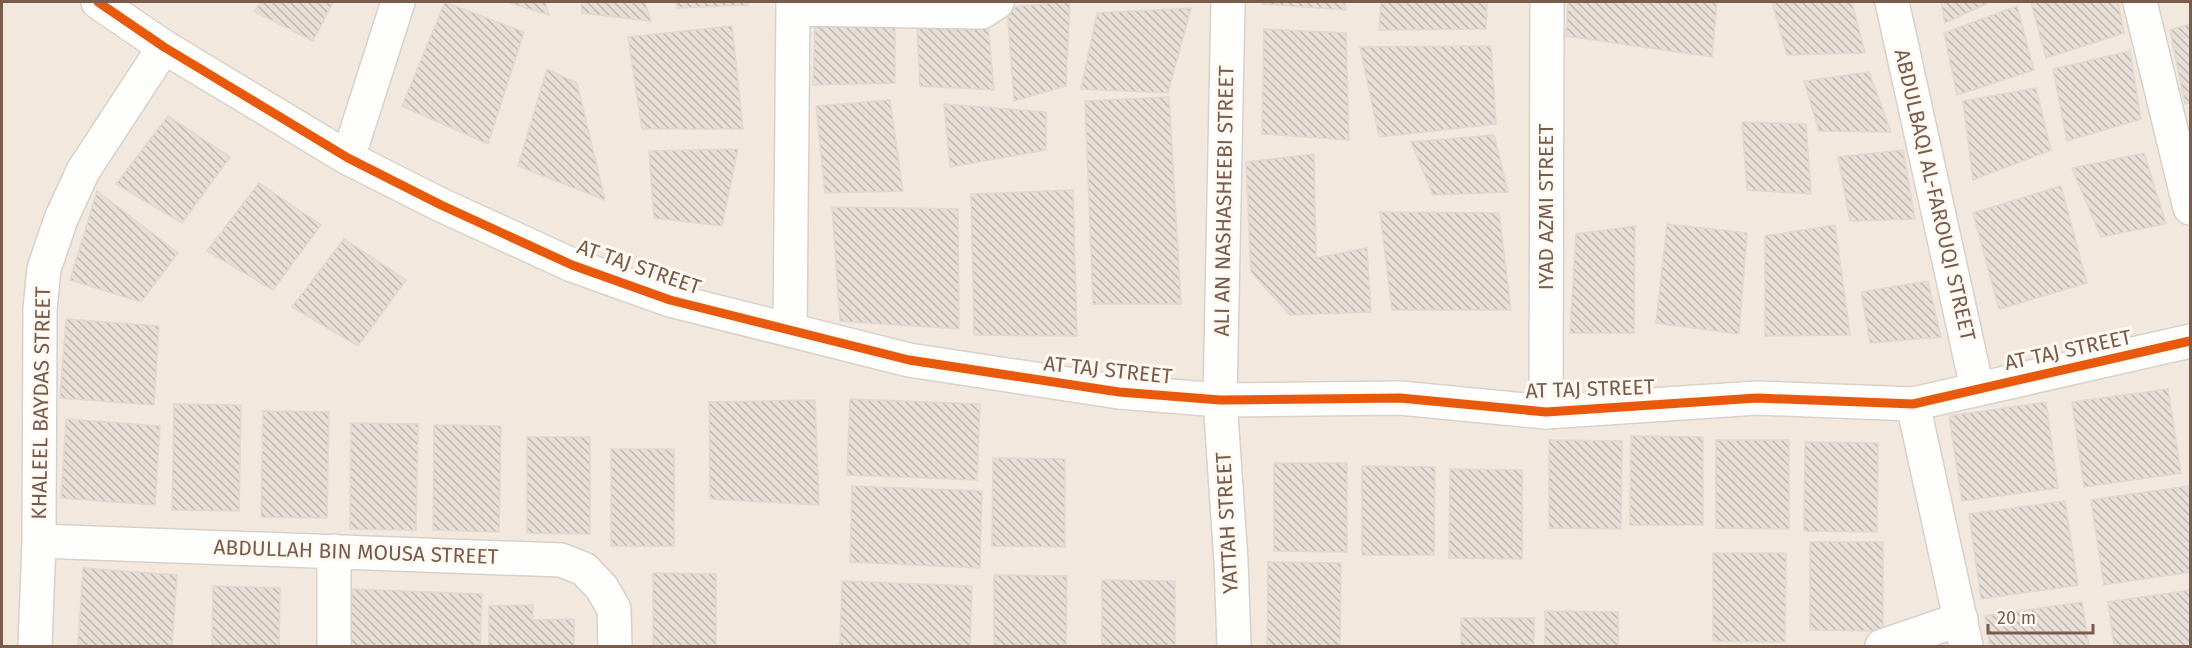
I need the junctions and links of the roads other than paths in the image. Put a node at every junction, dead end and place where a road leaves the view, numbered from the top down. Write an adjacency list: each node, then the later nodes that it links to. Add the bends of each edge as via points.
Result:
1 (98, 2): 9 (street, AT TAJ STREET)
2 (398, 2): 10 (street)
3 (997, 2): 8 (street, via 982,12)
4 (1228, 2): 15 (street, ALI AN NASHASHEEBI STREET)
5 (1547, 2): 17 (street, IYAD AZMI STREET)
6 (1892, 2): 14 (street, ABDULBAQI AL-FAROUQI STREET)
7 (2140, 2): 11 (street)
8 (793, 5): 12 (street)
9 (164, 47): 10 (street, AT TAJ STREET); 18 (street, KHALEEL BAYDAS STREET, via 83,171 44,269 40,309)
10 (348, 158): 12 (street, AT TAJ STREET, via 572,265 670,300)
11 (2190, 208)
12 (790, 330): 15 (street, AT TAJ STREET, via 909,360 1119,392)
13 (2190, 341): 14 (street, AT TAJ STREET)
14 (1977, 388): 16 (street, AT TAJ STREET)
15 (1220, 400): 17 (street, AT TAJ STREET, via 1400,398); 24 (street, YATTAH STREET)
16 (1913, 404): 17 (street, AT TAJ STREET, via 1758,398); 20 (street)
17 (1546, 412)
18 (39, 541): 19 (street, ABDULLAH BIN MOUSA STREET); 21 (street, KHALEEL BAYDAS STREET)
19 (334, 552): 22 (street); 23 (street, ABDULLAH BIN MOUSA STREET, via 561,560 584,569 602,588 614,609)
20 (1963, 633): 25 (street)
21 (35, 646)
22 (334, 646)
23 (615, 646)
24 (1234, 646)
25 (1882, 646)

